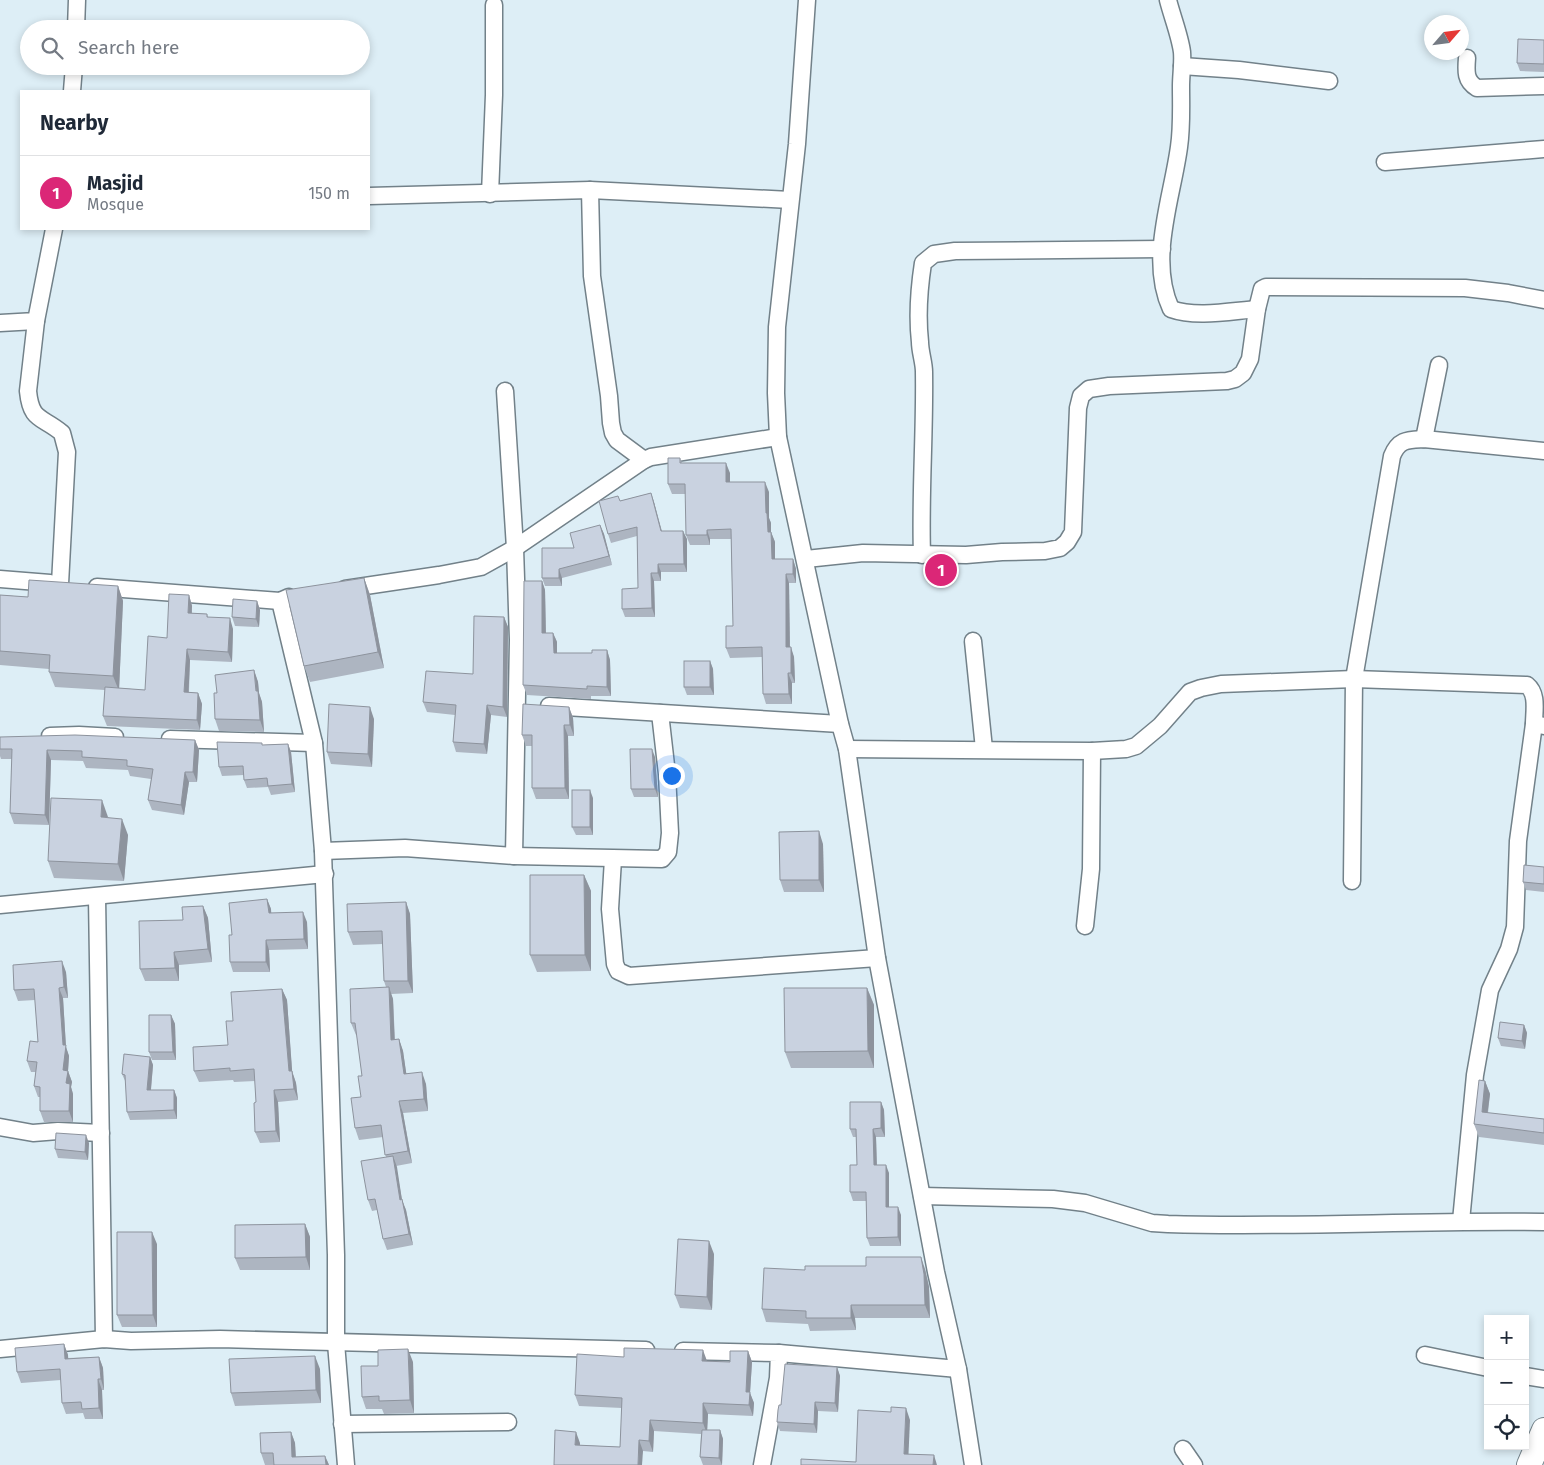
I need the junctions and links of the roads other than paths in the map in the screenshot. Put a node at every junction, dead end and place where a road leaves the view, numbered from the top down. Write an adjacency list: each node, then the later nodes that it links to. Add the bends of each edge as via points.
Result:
1 (77, 0): 5 (street)
2 (808, 0): 17 (street)
3 (1168, 0): 7 (street, via 1182,50)
4 (494, 5): 15 (street)
5 (76, 20)
6 (1466, 60): 10 (street, via 1466,76 1477,88)
7 (1182, 66): 9 (street); 19 (street, via 1179,147 1166,209)
8 (73, 75): 11 (street)
9 (1329, 81)
10 (1544, 86)
11 (72, 90)
12 (1544, 149): 13 (street)
13 (1385, 162)
14 (590, 190): 15 (street); 17 (street); 29 (street, via 592,276 611,423 617,440)
15 (490, 194): 16 (street)
16 (370, 196)
17 (790, 200): 26 (street, via 777,327)
18 (54, 230): 22 (street)
19 (1162, 249): 21 (street, via 1166,299 1171,310 1192,314); 31 (street, via 955,252 934,254 923,263 919,289 924,370)
20 (1544, 300): 21 (street, via 1464,288 1266,287 1262,289)
21 (1257, 309): 31 (street, via 1250,359 1243,373 1235,379 1110,386 1089,389 1080,396 1073,532 1060,548)
22 (36, 321): 23 (street); 34 (street, via 29,402 38,418 62,433 68,452)
23 (0, 323)
24 (1439, 365): 27 (street)
25 (505, 390): 30 (street)
26 (778, 437): 29 (street); 32 (street)
27 (1424, 439): 28 (street); 39 (street, via 1406,440 1396,447 1392,456)
28 (1544, 451)
29 (644, 460): 30 (street)
30 (515, 548): 35 (street, via 471,570); 40 (street)
31 (922, 555): 32 (street, via 862,553)
32 (806, 559): 42 (street)
33 (0, 579): 34 (street)
34 (60, 584): 37 (street)
35 (332, 591)
36 (303, 595): 37 (street)
37 (280, 601): 47 (street)
38 (973, 641): 49 (street)
39 (1354, 679): 43 (street, via 1527,685 1534,696); 50 (street, via 1221,684 1201,688 1190,692 1160,726 1136,746); 55 (street)
40 (516, 704): 41 (street); 52 (street)
41 (660, 713): 42 (street); 53 (street, via 667,774 668,852 662,859)
42 (840, 724): 48 (street)
43 (1539, 725): 63 (street, via 1518,841 1514,928 1509,949 1490,990 1475,1075)
44 (31, 737): 45 (street)
45 (132, 738)
46 (157, 739): 47 (street)
47 (314, 743): 51 (street)
48 (847, 749): 49 (street); 59 (street)
49 (984, 749): 50 (street)
50 (1092, 751): 58 (street, via 1091,869)
51 (323, 851): 52 (street, via 405,848); 54 (street)
52 (514, 856): 53 (street)
53 (613, 859): 59 (street, via 610,909 615,964 618,971 629,976)
54 (325, 874): 56 (street); 66 (street)
55 (1352, 881)
56 (97, 897): 57 (street); 61 (street)
57 (0, 905)
58 (1085, 926)
59 (877, 958): 62 (street)
60 (0, 1127): 61 (street, via 33,1133 58,1130)
61 (101, 1133): 65 (street)
62 (922, 1196): 63 (street, via 1053,1199 1085,1203 1168,1224); 71 (street)
63 (1462, 1221): 64 (street)
64 (1544, 1222)
65 (104, 1339): 66 (street); 67 (street)
66 (336, 1342): 68 (street); 75 (street)
67 (0, 1349)
68 (779, 1352): 71 (street); 79 (street, via 778,1378)
69 (1425, 1355): 70 (street)
70 (1484, 1367)
71 (958, 1369): 80 (street)
72 (1529, 1377): 73 (street)
73 (1544, 1379)
74 (508, 1422): 75 (street)
75 (342, 1424): 78 (street)
76 (1544, 1430): 82 (highway)
77 (1183, 1449): 81 (street)
78 (346, 1465)
79 (762, 1465)
80 (974, 1465)
81 (1194, 1465)
82 (1529, 1465)

